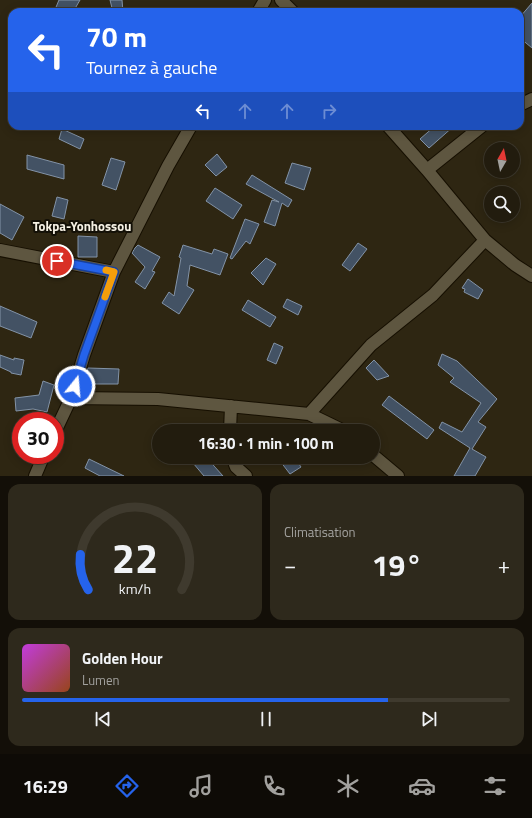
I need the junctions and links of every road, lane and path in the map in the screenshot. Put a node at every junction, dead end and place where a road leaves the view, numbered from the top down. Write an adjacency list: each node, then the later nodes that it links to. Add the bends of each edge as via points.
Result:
1 (281, 0): 2 (street)
2 (289, 8)
3 (189, 130): 9 (street)
4 (392, 130): 6 (street)
5 (477, 130): 6 (street)
6 (427, 170): 7 (street)
7 (485, 240): 10 (street); 14 (street, via 433,294 371,345)
8 (0, 250): 9 (street)
9 (114, 272): 11 (street)
10 (532, 276)
11 (71, 398): 12 (street, via 158,399); 13 (street)
12 (230, 406): 14 (street); 15 (street)
13 (64, 413)
14 (309, 414): 16 (street)
15 (230, 424)
16 (330, 424)
17 (380, 461): 22 (street)
18 (40, 464): 20 (street)
19 (235, 464): 21 (street)
20 (35, 476)
21 (246, 476)
22 (398, 476)

